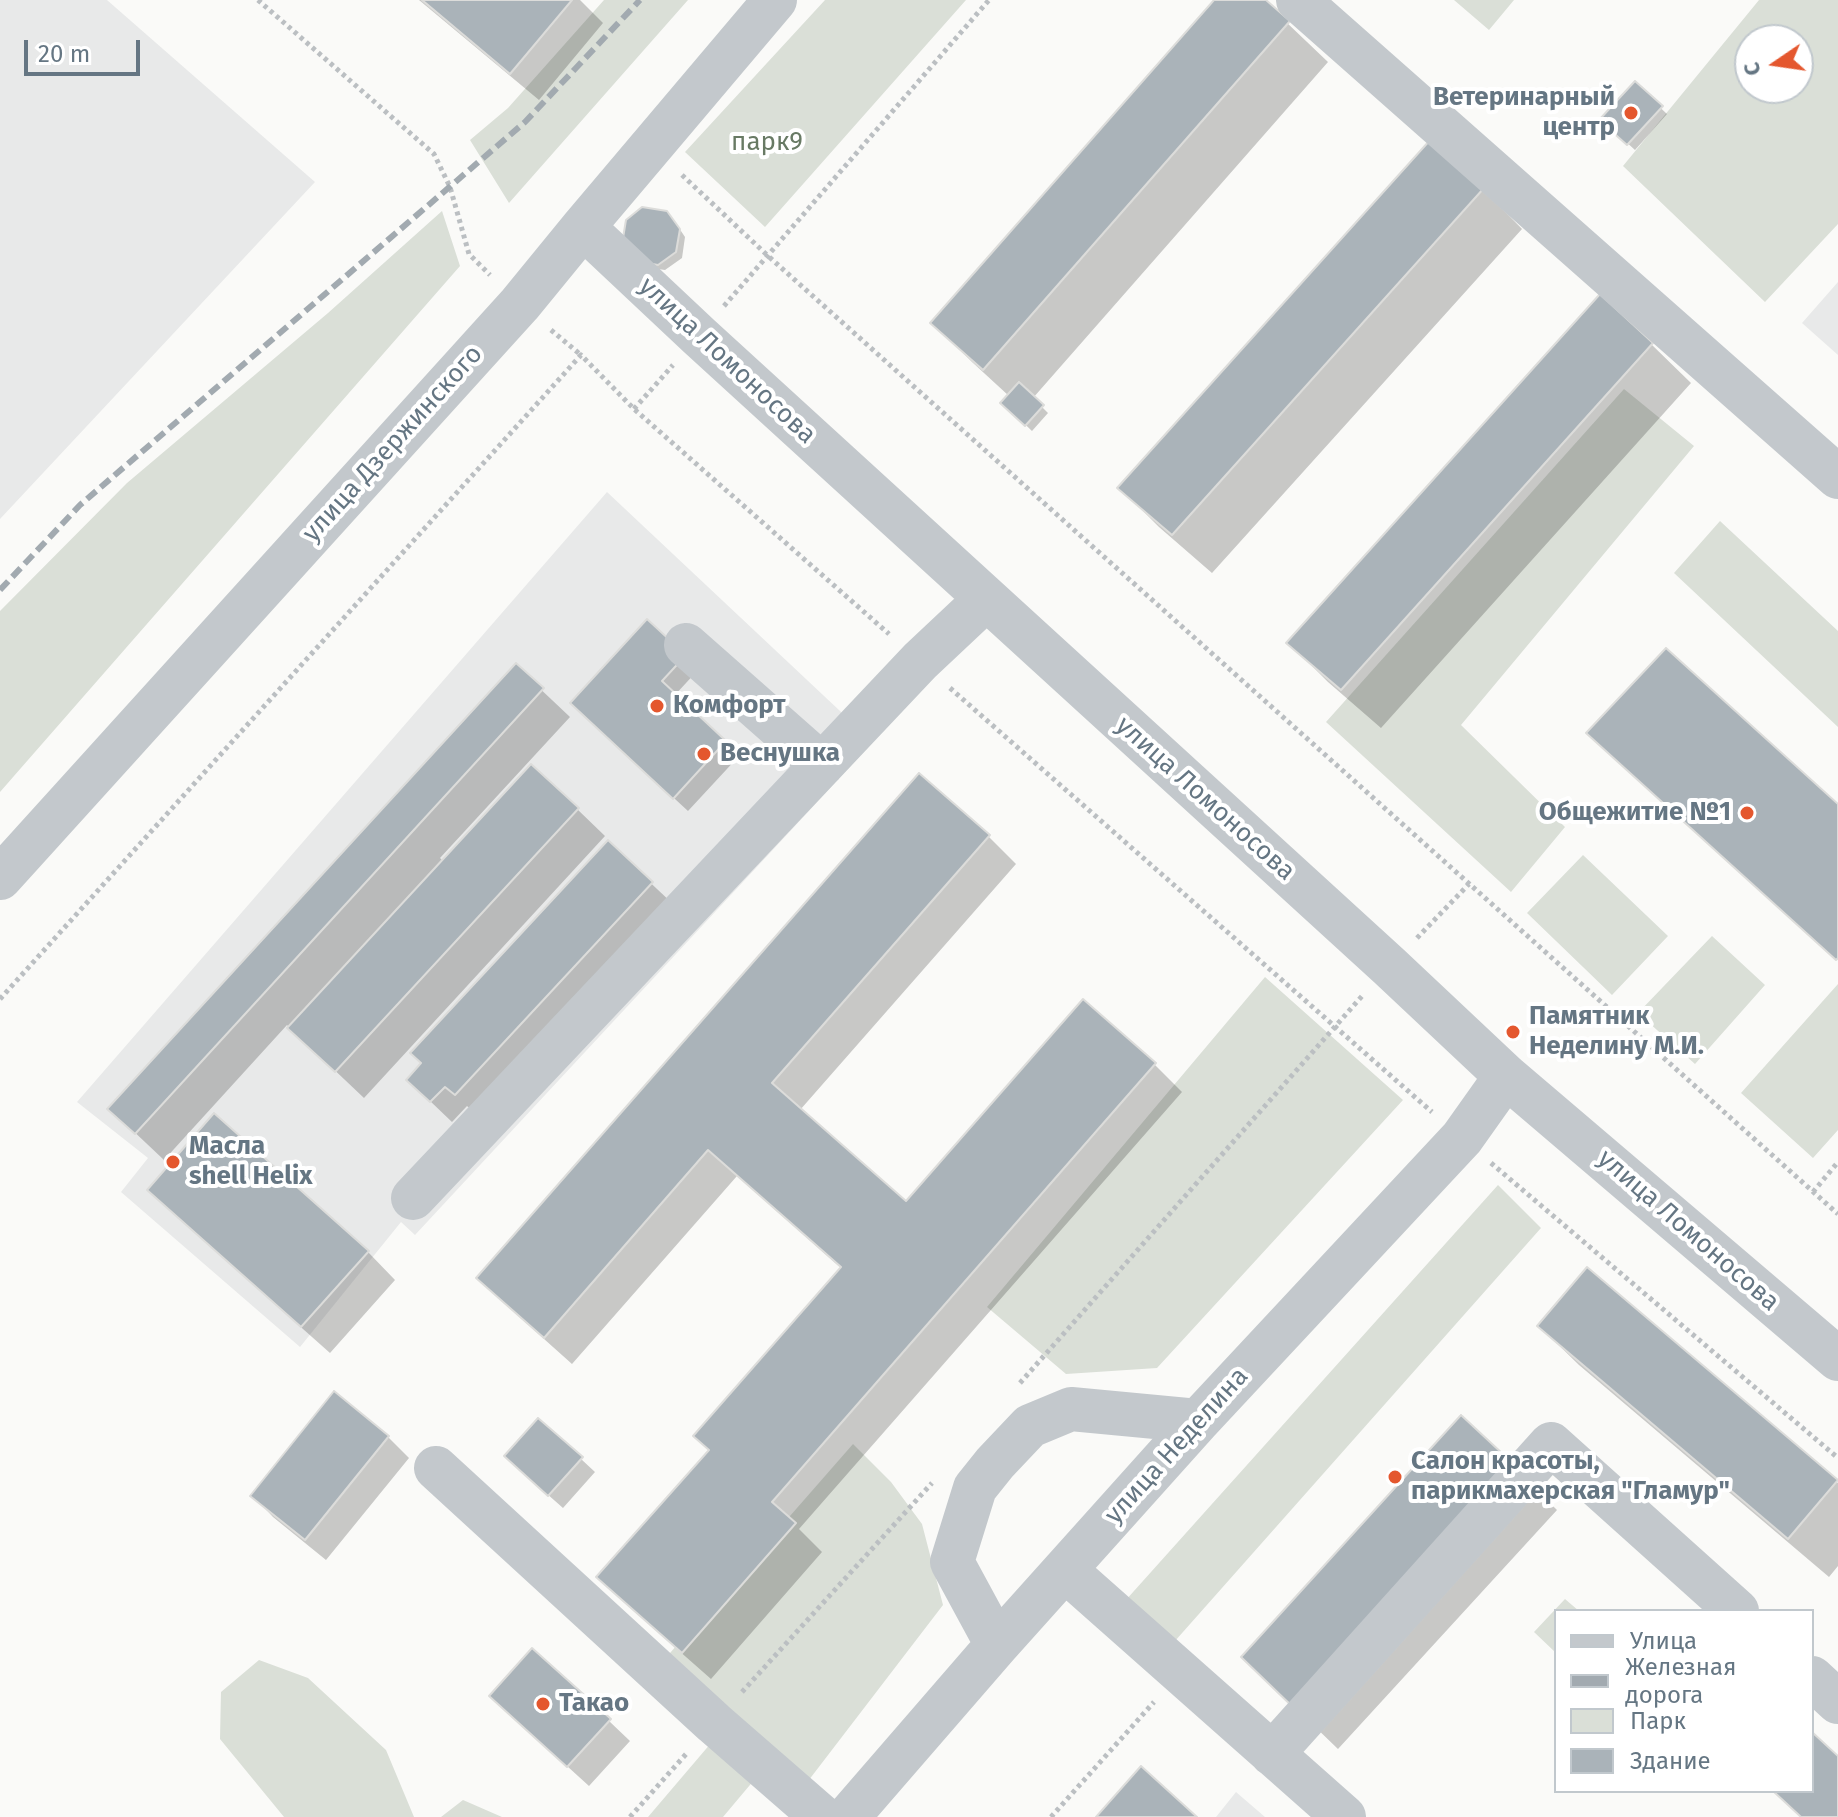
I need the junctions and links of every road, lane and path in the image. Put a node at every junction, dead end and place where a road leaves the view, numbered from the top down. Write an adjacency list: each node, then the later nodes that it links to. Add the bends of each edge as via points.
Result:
1 (258, 0): 8 (path, via 434,154 450,187 469,254)
2 (775, 0): 5 (street, улица Дзержинского)
3 (989, 0): 7 (path)
4 (1304, 2): 12 (street)
5 (651, 146): 6 (street, улица Дзержинского); 7 (path)
6 (583, 227): 8 (street, улица Дзержинского); 9 (street, улица Ломоносова)
7 (767, 255): 9 (path); 18 (path)
8 (520, 304): 10 (path); 17 (street, улица Дзержинского)
9 (699, 336): 11 (path); 13 (street, улица Ломоносова)
10 (581, 355): 11 (path); 20 (path)
11 (634, 409): 15 (path)
12 (1838, 477)
13 (986, 599): 15 (street); 19 (street, улица Ломоносова)
14 (686, 645): 16 (street)
15 (920, 661): 16 (street); 21 (path)
16 (822, 765): 26 (street)
17 (0, 878)
18 (1469, 884): 19 (path); 25 (path)
19 (1389, 966): 21 (path); 22 (street, улица Ломоносова)
20 (0, 999)
21 (1336, 1026): 23 (path); 29 (path)
22 (1506, 1076): 23 (street, улица Неделина); 28 (street, улица Ломоносова)
23 (1462, 1138): 30 (street, улица Неделина); 31 (path)
24 (1838, 1162): 25 (path)
25 (1813, 1192): 27 (path)
26 (413, 1198)
27 (1838, 1214)
28 (1838, 1359)
29 (1010, 1394)
30 (1198, 1421): 34 (street, улица Неделина); 36 (street, via 1071,1409 1030,1426 995,1463 975,1488 952,1562)
31 (1838, 1458)
32 (436, 1468): 40 (street)
33 (937, 1477): 40 (path)
34 (1065, 1570): 36 (street, улица Неделина); 37 (street)
35 (1735, 1609): 41 (street, via 1551,1444)
36 (997, 1645): 44 (street, улица Неделина)
37 (1181, 1672): 41 (street); 45 (path)
38 (1814, 1680): 39 (street)
39 (1838, 1702)
40 (714, 1723): 42 (path); 43 (street)
41 (1272, 1754): 46 (street)
42 (630, 1817)
43 (822, 1817)
44 (848, 1817)
45 (1051, 1817)
46 (1344, 1817)

